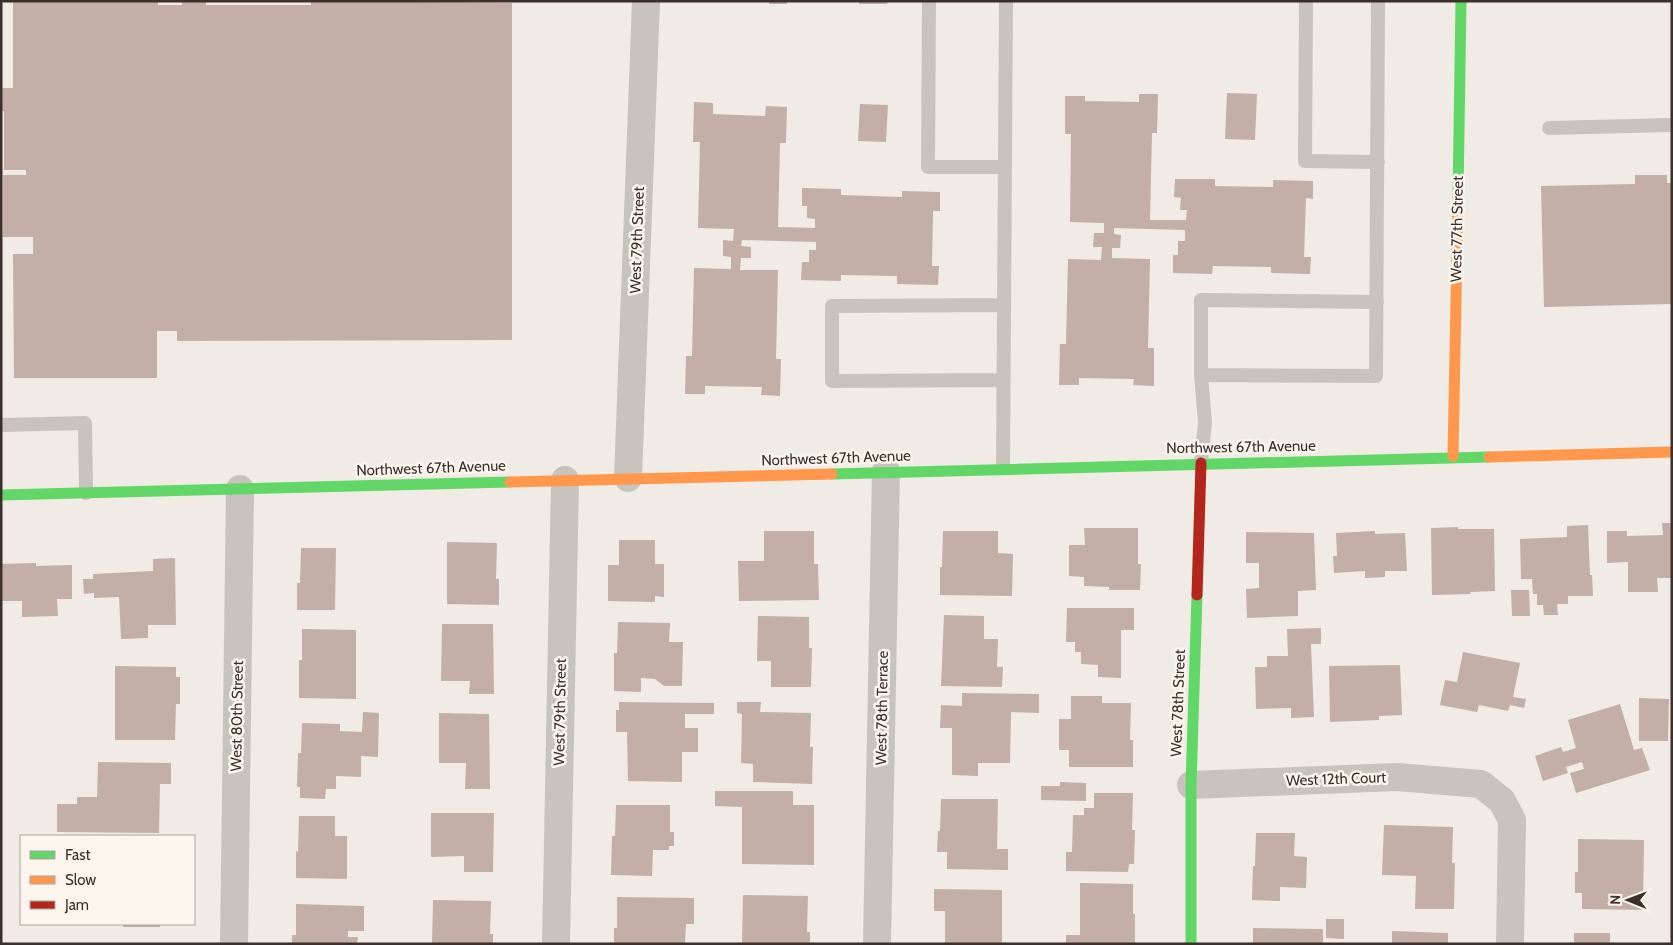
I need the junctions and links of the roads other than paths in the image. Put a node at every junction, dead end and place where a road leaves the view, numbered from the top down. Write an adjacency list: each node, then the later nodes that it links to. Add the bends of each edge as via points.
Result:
1 (646, 1): 21 (street, West 79th Street)
2 (929, 1): 10 (lane, via 928,167)
3 (1006, 1): 10 (lane)
4 (1306, 1): 9 (lane, via 1305,161)
5 (1378, 1): 9 (lane)
6 (1461, 1): 17 (main road, West 77th Street)
7 (1672, 125): 8 (lane)
8 (1549, 128)
9 (1378, 162): 11 (lane)
10 (1005, 167): 12 (lane)
11 (1377, 302): 13 (lane, via 1376,376); 13 (lane, via 1201,300)
12 (1004, 306): 14 (lane); 14 (lane, via 832,306 832,381)
13 (1200, 375): 18 (lane, via 1205,422)
14 (1003, 380): 19 (lane)
15 (1, 425): 24 (lane, via 85,423)
16 (1672, 452): 17 (main road, Northwest 67th Avenue)
17 (1453, 456): 18 (main road, Northwest 67th Avenue)
18 (1201, 463): 19 (main road, Northwest 67th Avenue); 26 (main road, West 78th Street)
19 (1003, 468): 20 (main road, Northwest 67th Avenue)
20 (886, 471): 21 (main road, Northwest 67th Avenue); 29 (street, West 78th Terrace)
21 (628, 478): 22 (main road, Northwest 67th Avenue)
22 (565, 480): 23 (main road, Northwest 67th Avenue); 28 (street, West 79th Street)
23 (240, 488): 24 (main road, Northwest 67th Avenue); 27 (street, West 80th Street)
24 (86, 493): 25 (main road, Northwest 67th Avenue)
25 (1, 495)
26 (1191, 784): 30 (main road, West 78th Street); 31 (street, West 12th Court, via 1397,777 1480,784 1502,801 1512,820)
27 (234, 944)
28 (556, 944)
29 (877, 944)
30 (1191, 944)
31 (1510, 944)

